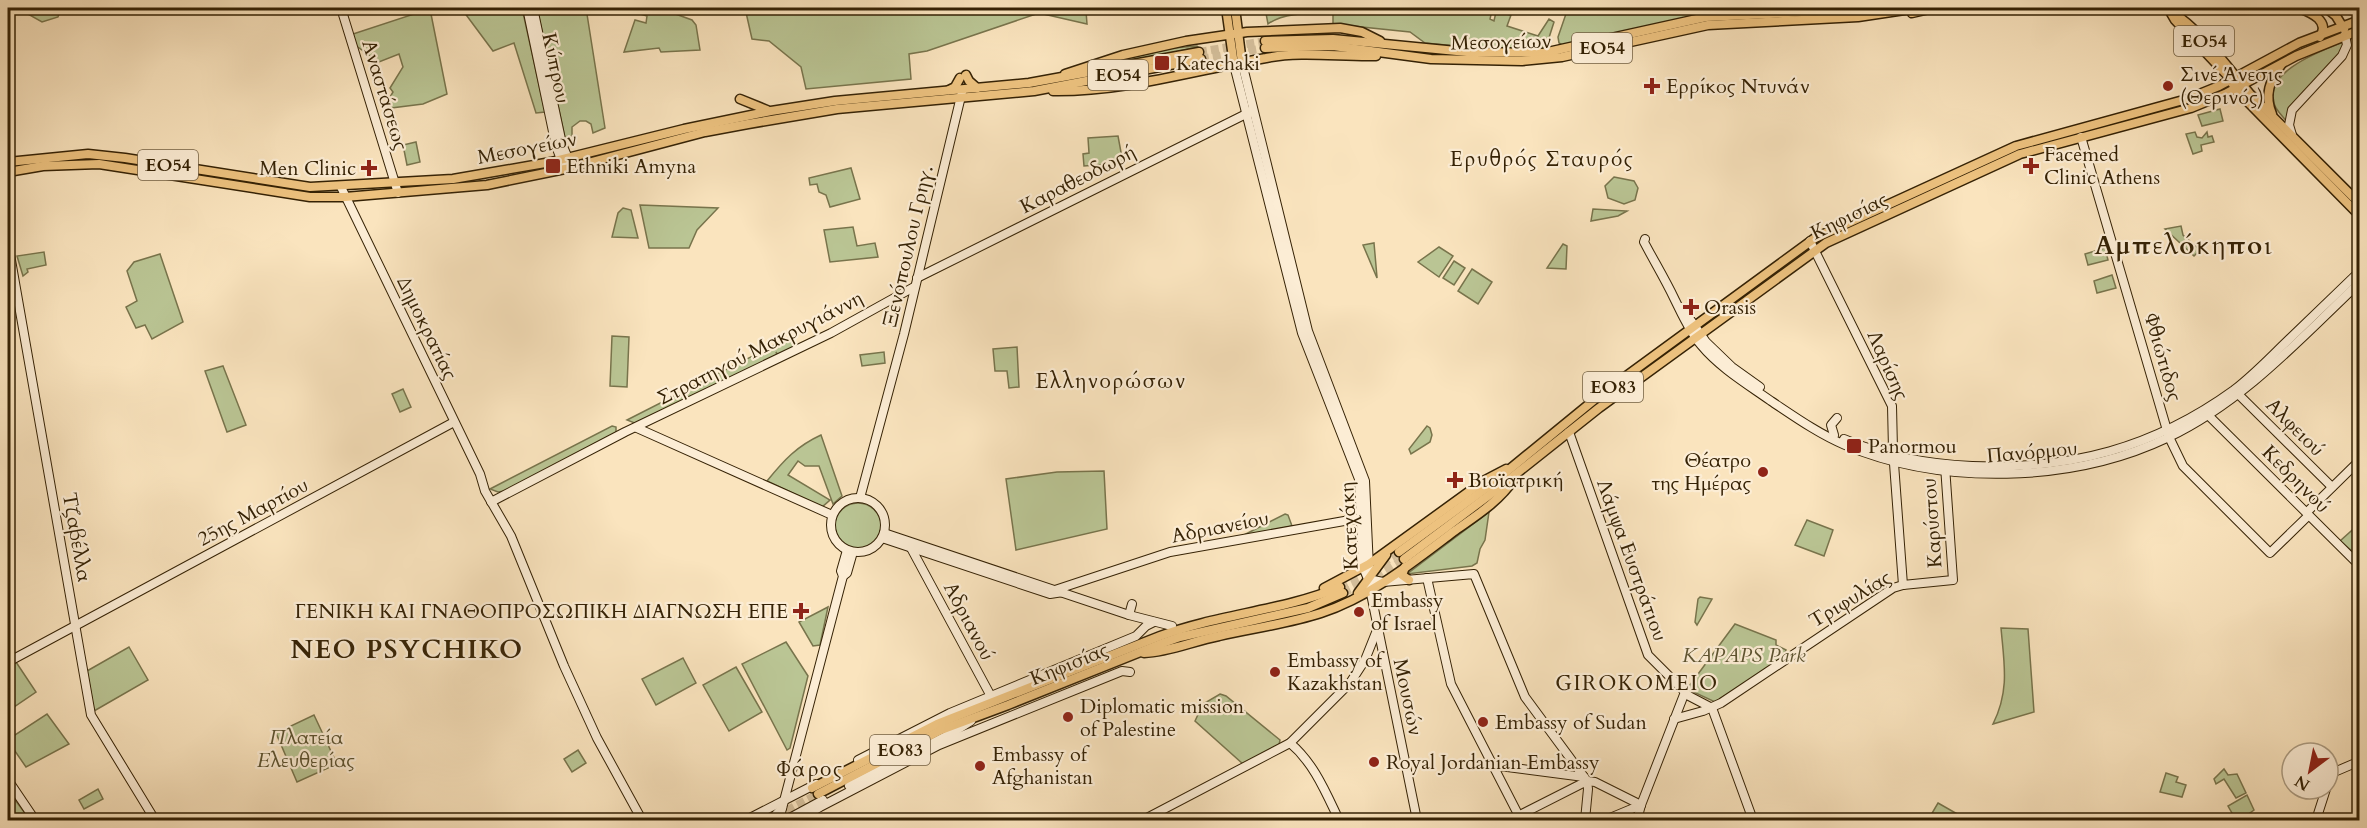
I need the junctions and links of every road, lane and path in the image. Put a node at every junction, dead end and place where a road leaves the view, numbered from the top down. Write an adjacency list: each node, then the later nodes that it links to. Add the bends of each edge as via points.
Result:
1 (341, 8): 49 (street, Αναστάσεως)
2 (527, 8): 43 (street, Κύπρου)
3 (533, 8): 43 (street, Κύπρου)
4 (1226, 8): 24 (main road)
5 (1860, 8): 23 (main road, Μεσογείων / ΕΟ54, via 1706,17 1543,53 1467,52)
6 (1904, 8): 16 (main road, ΕΟ54)
7 (1918, 8): 16 (main road, ΕΟ54)
8 (1934, 8): 16 (main road, ΕΟ54)
9 (2167, 8): 30 (main road, ΕΟ54, via 2179,16)
10 (2299, 8): 21 (main road, via 2318,18)
11 (2326, 8): 18 (main road)
12 (2337, 8): 14 (main road)
13 (1878, 11): 16 (main road, ΕΟ54); 25 (main road, Μεσογείων / ΕΟ54, via 1708,25 1547,60 1487,61)
14 (2360, 11)
15 (1235, 12): 20 (main road, via 1246,25); 24 (main road)
16 (1895, 12)
17 (2360, 20): 18 (main road, ΕΟ83)
18 (2344, 30): 19 (main road); 21 (main road, ΕΟ83); 26 (main road); 41 (street, via 2347,45 2343,56 2292,110)
19 (2360, 30)
20 (1260, 32): 23 (main road, Μεσογείων / ΕΟ54, via 1340,28 1362,32); 24 (main road, Μεσογείων / ΕΟ54); 24 (main road)
21 (2322, 34): 26 (main road); 30 (main road, ΕΟ83)
22 (1201, 39): 24 (main road, Μεσογείων / ΕΟ54); 24 (main road); 31 (main road, Μεσογείων / ΕΟ54, via 1123,55)
23 (1385, 44): 25 (main road, Μεσογείων / ΕΟ54, via 1333,39 1265,45 1333,46)
24 (1235, 49): 27 (main road, Μεσογείων / ΕΟ54); 27 (main road); 29 (main road, Μεσογείων / ΕΟ54); 29 (main road); 39 (street, Κατεχάκη)
25 (1400, 55): 27 (main road, Μεσογείων / ΕΟ54, via 1296,54)
26 (2296, 56): 28 (main road, Κηφισίας)
27 (1265, 58)
28 (2283, 62): 32 (main road, Κηφισίας); 40 (main road, via 2268,93)
29 (1211, 68): 35 (main road, Μεσογείων / ΕΟ54, via 1117,86)
30 (2233, 78): 32 (main road); 55 (main road, Κηφισίας / ΕΟ83, via 2187,99 2016,146)
31 (1050, 80): 33 (main road, Μεσογείων / ΕΟ54); 35 (main road, Μεσογείων / ΕΟ54, via 1200,55)
32 (2239, 87): 40 (main road); 42 (main road, Κηφισίας / ΕΟ83, via 2190,108); 54 (main road)
33 (977, 88): 34 (main road, via 963,76); 36 (main road, Μεσογείων / ΕΟ54)
34 (947, 91): 36 (main road, Μεσογείων / ΕΟ54); 38 (main road, Μεσογείων / ΕΟ54)
35 (1034, 91): 36 (main road, Μεσογείων / ΕΟ54)
36 (958, 95): 44 (main road, Μεσογείων / ΕΟ54, via 837,109 705,132); 60 (street, Ξενόπουλου Γρηγ.)
37 (740, 99): 38 (main road)
38 (771, 111): 43 (main road, Μεσογείων / ΕΟ54)
39 (1250, 112): 60 (street, Καραθεοδωρή); 86 (street, Κατεχάκη, via 1302,333 1359,479); 93 (street, Κατεχάκη, via 1308,331 1364,477)
40 (2275, 119): 41 (main road)
41 (2292, 135): 53 (main road)
42 (2081, 137): 57 (main road, Κηφισίας / ΕΟ83, via 2020,154); 73 (street, Φθιώτιδος)
43 (563, 159): 46 (street, Κύπρου); 49 (main road, Μεσογείων / ΕΟ54, via 453,179)
44 (602, 159): 46 (main road, Μεσογείων / ΕΟ54); 47 (main road)
45 (8, 162): 50 (main road, Μεσογείων / ΕΟ54, via 88,154 293,185)
46 (569, 168): 51 (main road, Μεσογείων / ΕΟ54, via 487,185)
47 (584, 170)
48 (8, 172): 52 (main road, Μεσογείων / ΕΟ54, via 99,164 310,197)
49 (394, 183): 50 (main road, Μεσογείων / ΕΟ54, via 373,181); 51 (street, Αναστάσεως)
50 (341, 187): 52 (street, Δημοκρατίας)
51 (398, 193): 52 (main road, Μεσογείων / ΕΟ54)
52 (345, 197): 70 (street, Δημοκρατίας)
53 (2360, 204)
54 (2360, 216)
55 (1810, 242): 57 (street, Λαρίσης); 65 (main road, Κηφισίας / ΕΟ83)
56 (8, 243): 113 (street, Τζαβέλλα)
57 (1814, 250): 66 (main road, Κηφισίας / ΕΟ83); 75 (street, Λαρίσης, via 1892,406)
58 (1653, 258): 65 (street, Πανόρμου)
59 (2360, 271): 67 (street, Πανόρμου)
60 (917, 278): 62 (street, Ξενόπουλου Γρηγ.)
61 (2360, 282): 67 (street, Πανόρμου, via 2273,364)
62 (914, 287): 63 (street, Στρατηγού Μακρυγιάννη); 64 (street, Ξενόπουλου Γρηγ.)
63 (897, 297): 64 (street); 71 (street, Στρατηγού Μακρυγιάννη)
64 (910, 303): 80 (street, Ξενόπουλου Γρηγ.)
65 (1693, 328): 66 (street, Πανόρμου); 78 (main road, Κηφισίας / ΕΟ83, via 1599,396)
66 (1698, 336): 72 (main road, Κηφισίας / ΕΟ83); 74 (street, Πανόρμου, via 1732,367); 75 (street, Πανόρμου, via 1718,362 1741,381 1808,425 1842,444)
67 (2236, 392): 68 (street, Πανόρμου); 73 (street, Πανόρμου); 79 (street, Αλφειού)
68 (2208, 415): 73 (street, Πανόρμου); 85 (street, Κεδρηνού)
69 (1837, 418): 74 (street, via 1831,425)
70 (455, 424): 81 (street, Δημοκρατίας); 113 (street, 25ης Μαρτίου)
71 (637, 428): 81 (street, Στρατηγού Μακρυγιάννη); 83 (street)
72 (1569, 432): 78 (main road, Κηφισίας / ΕΟ83); 119 (street, Λάμψα Ευστράτιου, via 1645,650)
73 (2168, 433): 77 (street, Πανόρμου, via 2127,453 2080,466 1997,474); 85 (street, Φθιώτιδος, via 2183,466 2270,554)
74 (1834, 435): 75 (street, Πανόρμου)
75 (1893, 458): 77 (street, Πανόρμου); 102 (street, Λαρίσης)
76 (2360, 460): 79 (street)
77 (1945, 468): 100 (street, Καρύστου)
78 (1517, 469): 91 (main road, Κηφισίας / ΕΟ83); 91 (main road, Κηφισίας / ΕΟ83, via 1497,472 1485,480)
79 (2332, 487): 85 (street)
80 (860, 498): 82 (street); 87 (street, via 879,507 885,520)
81 (494, 502): 139 (street, Δημοκρατίας, via 504,517 597,738)
82 (838, 507): 83 (street); 84 (street)
83 (820, 510): 84 (street)
84 (832, 515): 90 (street, via 833,536)
85 (2308, 515): 94 (street, Κεδρηνού)
86 (1361, 518): 93 (street, Κατεχάκη); 97 (street, Αδριανείου, via 1170,552)
87 (883, 536): 88 (street); 89 (street); 90 (street, via 869,550)
88 (928, 547): 89 (street); 106 (street)
89 (915, 549): 106 (street, via 1050,594); 120 (street, Αδριανού, via 917,560)
90 (850, 551): 127 (street, via 841,571 843,576)
91 (1401, 556): 92 (main road); 93 (main road, Κηφισίας / ΕΟ83); 99 (main road, Κηφισίας / ΕΟ83); 101 (main road, via 1402,575)
92 (1379, 564): 98 (main road); 99 (main road, via 1379,575)
93 (1366, 566): 95 (main road, Κηφισίας / ΕΟ83); 98 (street, Κατεχάκη)
94 (2360, 566)
95 (1348, 575): 98 (main road); 112 (main road, Κηφισίας / ΕΟ83, via 1291,599)
96 (1426, 578): 101 (street); 125 (street, via 1450,681); 128 (street, via 1474,574 1525,697)
97 (1087, 579): 103 (street, Αδριανείου); 106 (street, Αδριανείου)
98 (1368, 579): 99 (street); 105 (street, Μουσών); 108 (main road)
99 (1387, 579): 101 (street); 105 (main road, Κηφισίας / ΕΟ83)
100 (1953, 579): 102 (street, Τριφυλίας)
101 (1409, 580)
102 (1903, 585): 121 (street, Τριφυλίας)
103 (1078, 586): 106 (street, Αδριανείου); 107 (street)
104 (1341, 590): 115 (main road, Κηφισίας / ΕΟ83, via 1177,630)
105 (1370, 590): 108 (main road, Κηφισίας / ΕΟ83); 114 (street, Μουσών)
106 (1059, 591): 107 (street)
107 (1080, 598): 110 (street)
108 (1354, 598): 115 (main road, ΕΟ83, via 1302,618 1217,636 1161,653)
109 (1132, 604): 110 (street)
110 (1130, 615): 111 (street)
111 (1154, 621): 112 (street); 120 (street, via 1139,635)
112 (1172, 626): 115 (main road, Κηφισίας / ΕΟ83, via 1151,635)
113 (77, 627): 116 (street); 117 (street); 138 (street, Τζαβέλλα, via 92,719)
114 (1377, 628): 123 (street, via 1365,660 1350,683); 145 (street, Μουσών)
115 (1139, 649): 120 (main road, Κηφισίας / ΕΟ83)
116 (8, 662)
117 (8, 667)
118 (1130, 672): 135 (street, via 1122,671 959,736)
119 (1684, 692): 121 (street, Λάμψα Ευστράτιου); 122 (street)
120 (994, 702): 130 (main road, Κηφισίας / ΕΟ83, via 937,723); 130 (main road, Κηφισίας / ΕΟ83, via 985,712)
121 (1712, 708): 122 (street, Τριφυλίας); 150 (street)
122 (1674, 719): 133 (street)
123 (1290, 743): 143 (street); 144 (street, via 1320,779)
124 (2360, 761): 126 (street)
125 (1492, 765): 128 (street); 136 (street)
126 (2340, 770)
127 (790, 777): 130 (street, via 795,788); 132 (street)
128 (1585, 779): 133 (street); 136 (street); 147 (street)
129 (8, 780): 137 (street)
130 (813, 792): 132 (street); 135 (street)
131 (2322, 801): 151 (street)
132 (784, 804): 134 (street); 135 (street); 141 (street)
133 (1641, 805): 148 (street); 149 (street)
134 (760, 813): 140 (street); 141 (street)
135 (799, 817): 142 (street)
136 (1520, 818): 146 (street)
137 (35, 820)
138 (154, 820)
139 (642, 820)
140 (746, 820)
141 (776, 820)
142 (786, 820)
143 (1143, 820)
144 (1339, 820)
145 (1417, 820)
146 (1510, 820)
147 (1586, 820)
148 (1605, 820)
149 (1637, 820)
150 (1753, 820)
151 (2316, 820)

